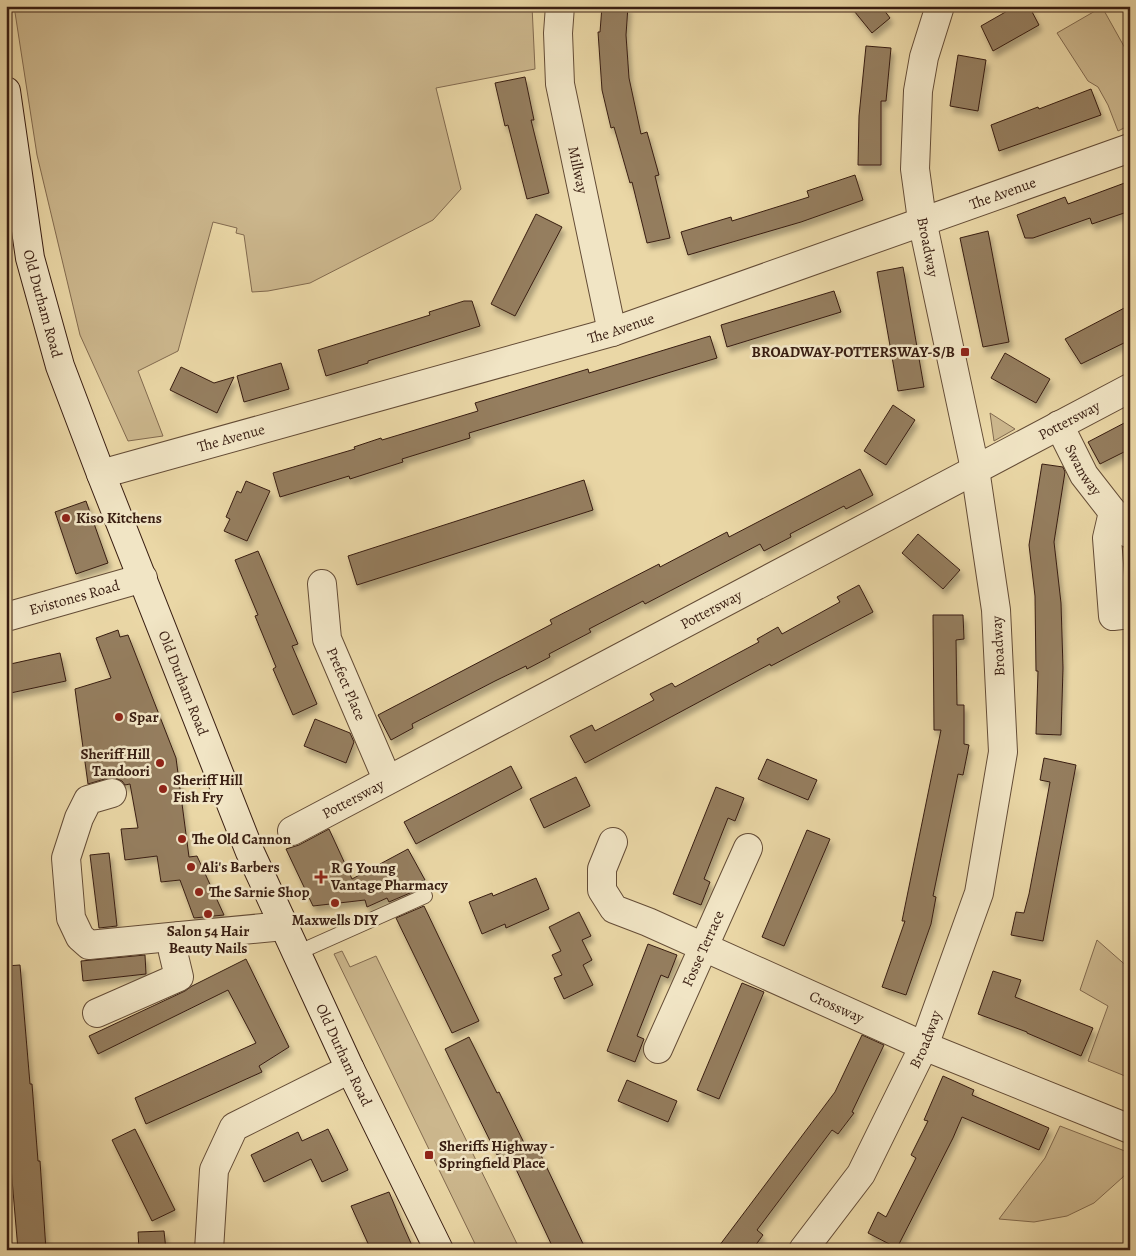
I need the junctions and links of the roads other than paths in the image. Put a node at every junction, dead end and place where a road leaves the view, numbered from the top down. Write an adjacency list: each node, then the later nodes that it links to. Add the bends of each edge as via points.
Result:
1 (560, 6): 6 (street, Millway, via 560,84)
2 (940, 6): 5 (street, Broadway, via 924,57 918,91 915,168)
3 (6, 91): 10 (street, Old Durham Road, via 30,258 60,366)
4 (1130, 148): 5 (street, The Avenue)
5 (922, 220): 6 (street, The Avenue); 9 (street, Broadway)
6 (612, 332): 10 (street, The Avenue)
7 (1130, 388): 8 (street, Pottersway)
8 (1059, 425): 9 (street, Pottersway); 11 (street, Swanway, via 1084,475)
9 (974, 469): 17 (street, Pottersway); 28 (street, Broadway, via 996,610 1003,752 978,893)
10 (101, 474): 13 (street, Old Durham Road)
11 (1113, 512): 12 (street, Swanway); 15 (street, via 1107,538 1113,616)
12 (1130, 534)
13 (143, 578): 16 (street, Evistones Road); 23 (street, Old Durham Road, via 247,844)
14 (322, 584): 17 (street, Prefect Place, via 327,640)
15 (1130, 614)
16 (6, 617)
17 (387, 779): 19 (street, Pottersway)
18 (112, 793): 24 (street, via 88,800 66,858 71,918 80,937 89,945)
19 (292, 831)
20 (613, 842): 25 (street, Crossway, via 602,869 602,890 614,909)
21 (748, 848): 25 (street, Fosse Terrace)
22 (425, 896): 26 (lane)
23 (284, 926): 24 (street); 26 (street, Old Durham Road)
24 (180, 936): 27 (street, via 173,952 178,977)
25 (704, 947): 28 (street, Crossway); 29 (street, Fosse Terrace)
26 (297, 953): 30 (street, Old Durham Road)
27 (97, 1013)
28 (924, 1046): 31 (street, Crossway); 34 (street, Broadway, via 861,1174)
29 (658, 1049)
30 (350, 1069): 32 (street, via 234,1127 214,1170); 33 (street, Old Durham Road)
31 (1130, 1129)
32 (209, 1250)
33 (439, 1250)
34 (803, 1250)

